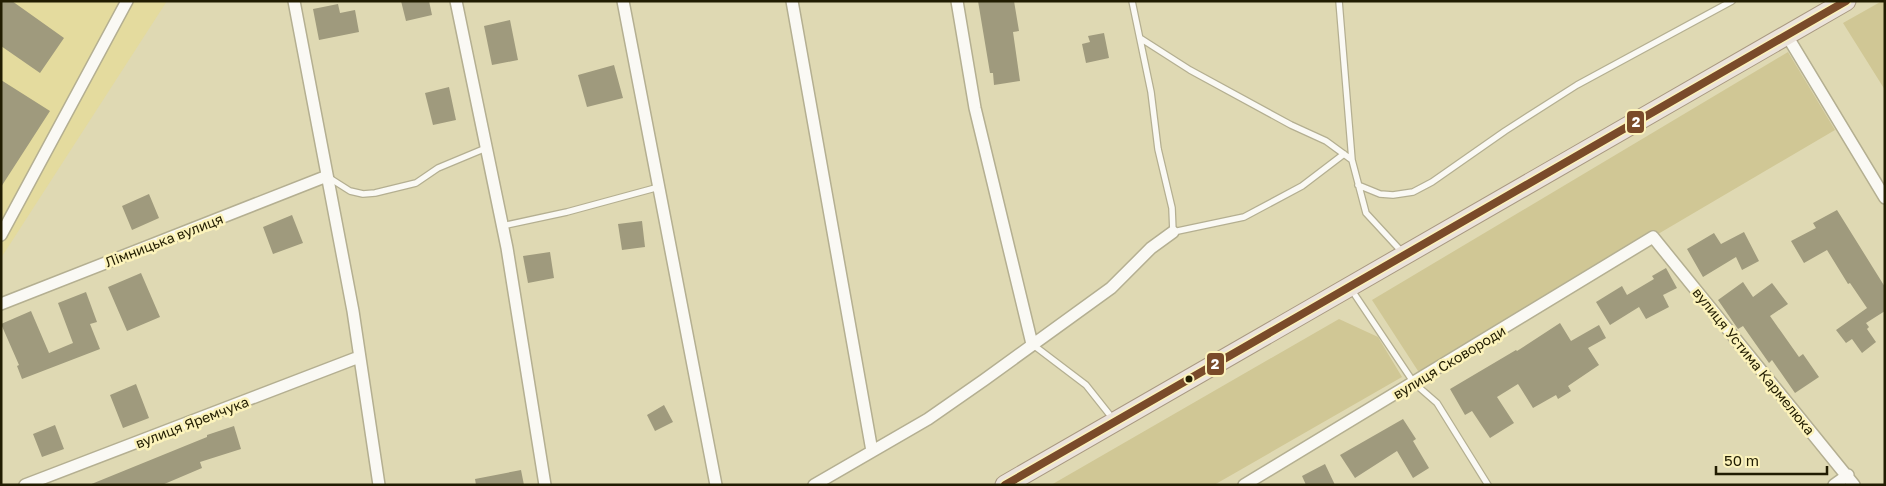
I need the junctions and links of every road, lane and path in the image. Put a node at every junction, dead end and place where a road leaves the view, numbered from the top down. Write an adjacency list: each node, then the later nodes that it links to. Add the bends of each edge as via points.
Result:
1 (127, 1): 22 (street)
2 (294, 1): 16 (street)
3 (456, 1): 13 (street)
4 (623, 1): 18 (street)
5 (792, 1): 31 (street)
6 (957, 1): 27 (street, via 975,108)
7 (1132, 1): 12 (lane)
8 (1339, 1): 15 (lane)
9 (1732, 1): 17 (lane, via 1577,85 1412,192 1380,194)
10 (1846, 1): 11 (main road)
11 (1786, 34): 19 (street); 24 (main road)
12 (1140, 38): 14 (lane, via 1190,70 1326,141); 21 (lane, via 1158,149 1172,208)
13 (486, 148): 16 (lane, via 438,168 416,182 375,193 350,191); 20 (street)
14 (1344, 154): 15 (lane); 21 (lane, via 1302,186 1244,217)
15 (1352, 160): 17 (lane)
16 (327, 176): 26 (street, Лімницька вулиця); 28 (street)
17 (1358, 185): 24 (lane, via 1366,213)
18 (659, 188): 20 (lane); 36 (street)
19 (1885, 198)
20 (502, 226): 35 (street)
21 (1172, 232): 27 (street, via 1111,288)
22 (1, 235)
23 (1653, 238): 29 (street, вулиця Сковороди); 32 (street, вулиця Устима Кармелюка)
24 (1404, 254): 25 (main road)
25 (1349, 286): 29 (lane); 30 (main road)
26 (1, 304)
27 (1032, 344): 30 (lane, via 1086,385); 31 (street, via 928,419)
28 (359, 357): 33 (street, вулиця Яремчука); 34 (street)
29 (1414, 383): 39 (street, вулиця Сковороди); 40 (lane, via 1437,404)
30 (1115, 422): 38 (main road)
31 (872, 451): 37 (street)
32 (1851, 480): 41 (street)
33 (25, 485)
34 (379, 485)
35 (545, 485)
36 (716, 485)
37 (814, 485)
38 (1005, 485)
39 (1244, 485)
40 (1488, 485)
41 (1834, 485)

